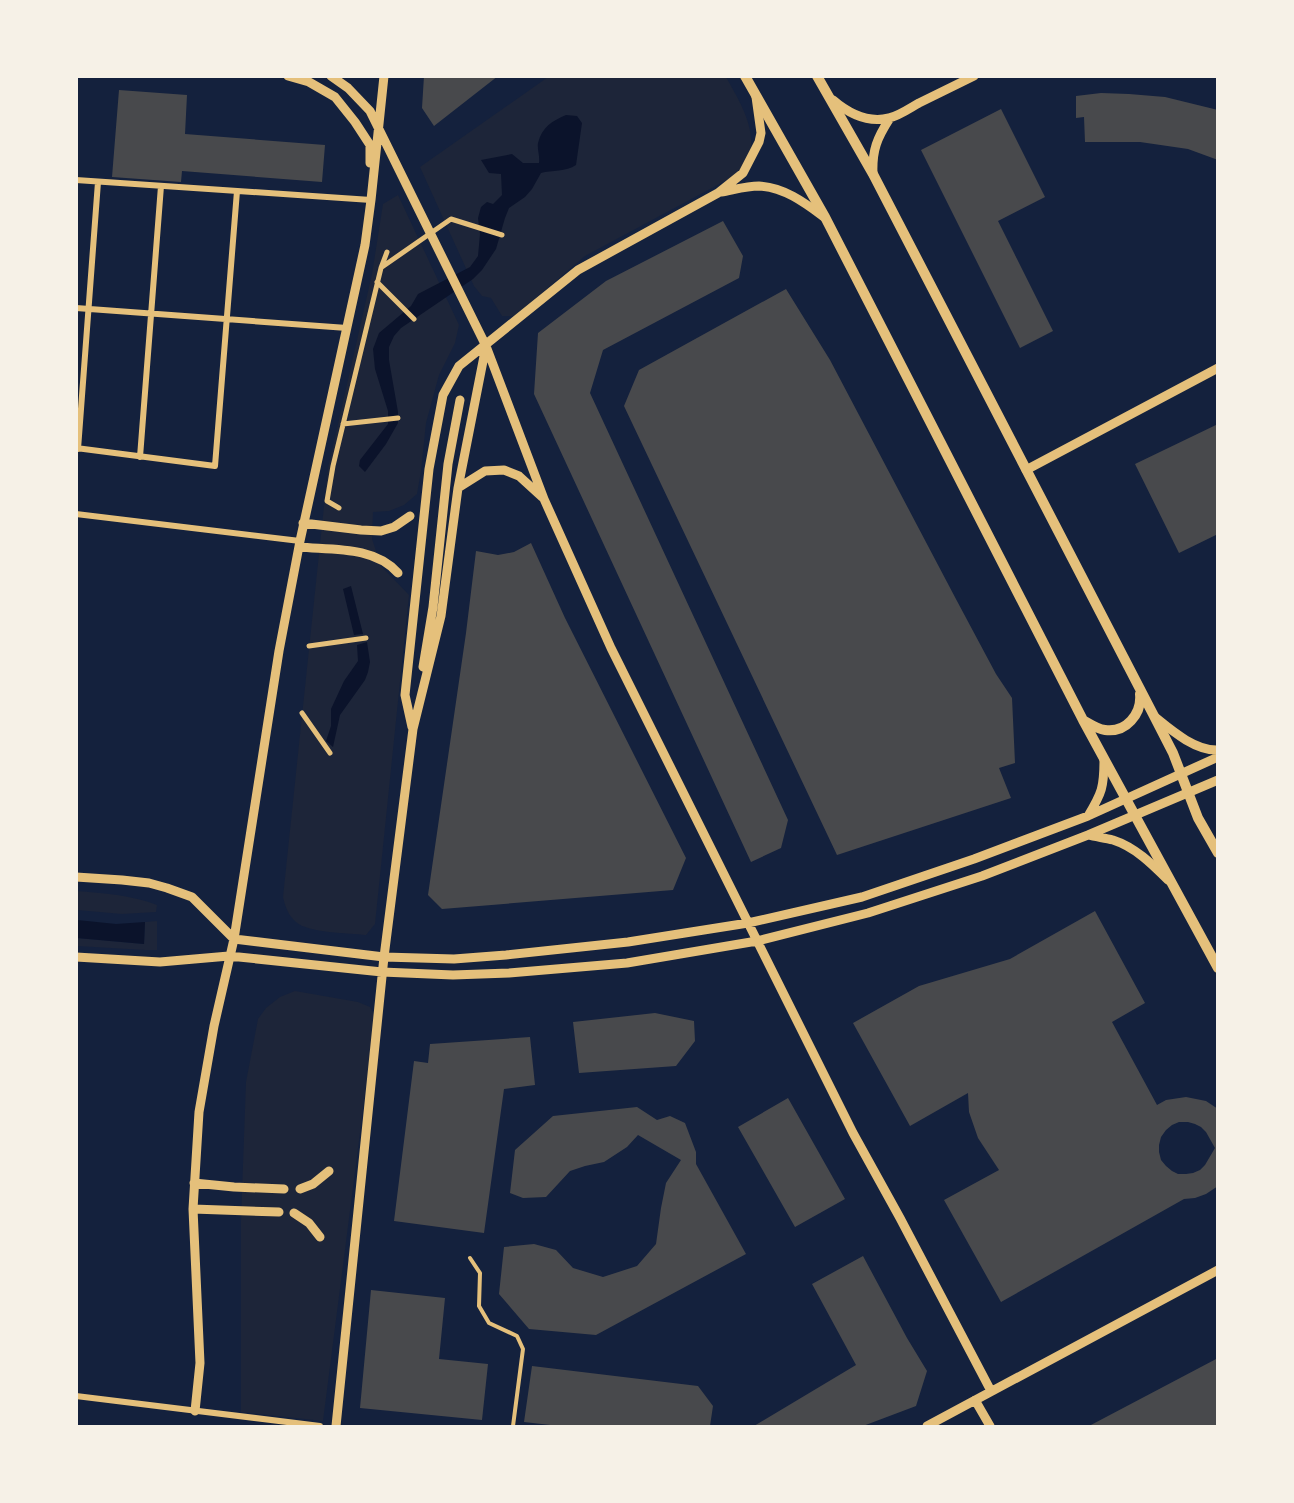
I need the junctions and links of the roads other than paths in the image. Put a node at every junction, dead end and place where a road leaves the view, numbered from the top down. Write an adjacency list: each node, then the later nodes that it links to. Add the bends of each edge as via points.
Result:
1 (288, 76): 16 (street, via 309,82 335,97 356,122 370,146)
2 (331, 76): 28 (street, via 370,111)
3 (384, 76): 16 (street)
4 (745, 76): 7 (main road)
5 (817, 76): 8 (main road)
6 (974, 76): 9 (street)
7 (756, 97): 15 (street, via 759,142 743,172); 17 (main road)
8 (828, 97): 9 (street, via 858,116); 10 (main road)
9 (890, 118): 10 (street, via 875,146)
10 (873, 174): 35 (main road)
11 (76, 180): 12 (street)
12 (98, 182): 13 (street); 23 (street)
13 (160, 186): 14 (street); 24 (street)
14 (237, 191): 16 (street); 25 (street)
15 (718, 193): 17 (street, via 762,186 789,194); 28 (street, via 578,270)
16 (371, 200): 27 (street)
17 (825, 217): 49 (main road)
18 (502, 235): 20 (street, via 451,219)
19 (387, 252): 20 (street)
20 (381, 268): 21 (street)
21 (377, 282): 26 (street); 32 (street)
22 (76, 308): 23 (street)
23 (89, 309): 24 (street); 33 (street)
24 (151, 314): 25 (street); 34 (street)
25 (227, 319): 27 (street); 34 (street, via 215,466)
26 (414, 320)
27 (347, 327): 41 (street)
28 (486, 345): 36 (street); 37 (street); 50 (street, via 459,366 443,395 429,469 405,695)
29 (1218, 368): 35 (street)
30 (460, 400): 50 (street)
31 (398, 418): 32 (street)
32 (343, 424): 38 (street, via 327,501)
33 (77, 448): 34 (street)
34 (140, 457)
35 (1026, 470): 46 (main road)
36 (458, 488): 37 (street, via 485,471 504,470 519,476); 50 (street, via 441,616)
37 (544, 499): 65 (street, via 610,648)
38 (339, 508)
39 (76, 514): 42 (street)
40 (410, 516): 41 (street, via 381,531)
41 (303, 522): 42 (street)
42 (299, 544): 43 (street, via 378,557); 66 (street)
43 (398, 573)
44 (366, 638): 45 (street)
45 (309, 646)
46 (1140, 690): 48 (main road); 49 (main road, via 1141,700 1134,718 1116,731 1096,728)
47 (302, 713): 52 (street)
48 (1154, 716): 51 (street, via 1198,746); 55 (main road)
49 (1083, 720): 54 (main road)
50 (413, 729): 70 (street)
51 (1218, 750)
52 (330, 753)
53 (1218, 756): 55 (street)
54 (1104, 759): 58 (main road); 59 (street, via 1104,783)
55 (1181, 773): 57 (main road); 58 (street)
56 (1218, 780): 57 (street)
57 (1189, 794): 60 (street); 62 (main road)
58 (1125, 799): 59 (street); 60 (main road)
59 (1088, 816): 65 (street, via 862,897)
60 (1135, 816): 61 (street); 64 (main road)
61 (1088, 836): 64 (street, via 1114,840 1135,851); 67 (street, via 868,913)
62 (1218, 853)
63 (76, 877): 66 (street, via 150,883 192,897)
64 (1172, 885): 71 (main road)
65 (748, 923): 67 (street); 70 (street, via 628,942 506,955 454,959)
66 (234, 939): 68 (street); 70 (street)
67 (757, 941): 72 (street, via 627,963 509,973); 83 (street, via 853,1133)
68 (229, 956): 69 (street, via 160,962); 72 (street); 74 (street, via 199,1112)
69 (76, 957)
70 (384, 957): 72 (street)
71 (1218, 968)
72 (382, 972): 89 (street)
73 (329, 1171): 76 (street)
74 (194, 1183): 75 (street); 77 (street)
75 (284, 1189)
76 (300, 1189)
77 (193, 1209): 78 (street); 86 (street, via 200,1363)
78 (279, 1212)
79 (294, 1213): 80 (street)
80 (320, 1237)
81 (470, 1258): 90 (lane, via 480,1273 479,1306 489,1323 517,1336 523,1349)
82 (1218, 1270): 83 (street)
83 (991, 1391): 85 (street)
84 (76, 1396): 86 (street)
85 (975, 1400): 87 (street); 92 (street)
86 (195, 1411): 88 (street)
87 (938, 1424): 91 (street)
88 (320, 1426)
89 (336, 1426)
90 (513, 1426)
91 (927, 1426)
92 (990, 1426)

